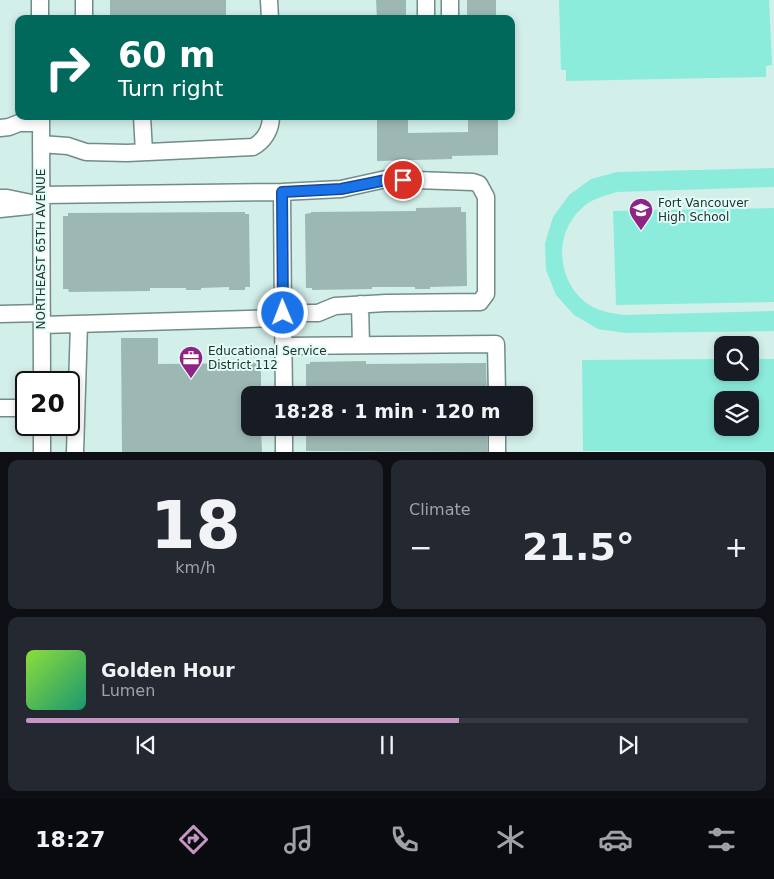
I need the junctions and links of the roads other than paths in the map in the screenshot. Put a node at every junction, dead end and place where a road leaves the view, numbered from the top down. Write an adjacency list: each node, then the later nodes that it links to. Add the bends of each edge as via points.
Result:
1 (40, 0): 6 (street)
2 (84, 0): 7 (street)
3 (269, 0): 8 (street)
4 (426, 0): 9 (street)
5 (450, 0): 10 (street)
6 (40, 15)
7 (84, 15)
8 (270, 15)
9 (426, 15)
10 (450, 15)
11 (0, 118): 15 (street, via 10,118)
12 (41, 120): 15 (street); 17 (street, NORTHEAST 65TH AVENUE)
13 (142, 120): 18 (street)
14 (271, 120): 18 (street, via 262,142 253,147)
15 (19, 123): 16 (street)
16 (0, 128)
17 (41, 144): 18 (street, via 68,146 86,152); 21 (street, NORTHEAST 65TH AVENUE)
18 (144, 152)
19 (282, 192): 21 (street); 23 (street, via 341,189 386,180 473,182 483,189 486,197 486,294 480,302); 25 (street)
20 (0, 198): 21 (street)
21 (41, 200): 22 (street); 26 (street, NORTHEAST 65TH AVENUE)
22 (0, 209)
23 (360, 304): 25 (street, via 335,306 318,313); 28 (street)
24 (0, 314): 26 (street)
25 (283, 315): 27 (street); 29 (street)
26 (42, 319): 27 (street); 30 (street, NORTHEAST 65TH AVENUE)
27 (79, 324): 39 (street)
28 (360, 345): 29 (street); 32 (street, via 496,344)
29 (284, 346): 31 (street)
30 (42, 371)
31 (284, 386)
32 (497, 386)
33 (0, 408): 34 (street)
34 (15, 408)
35 (42, 436): 38 (street)
36 (284, 436): 40 (street)
37 (497, 436): 41 (street)
38 (42, 452)
39 (75, 452)
40 (284, 452)
41 (498, 452)

